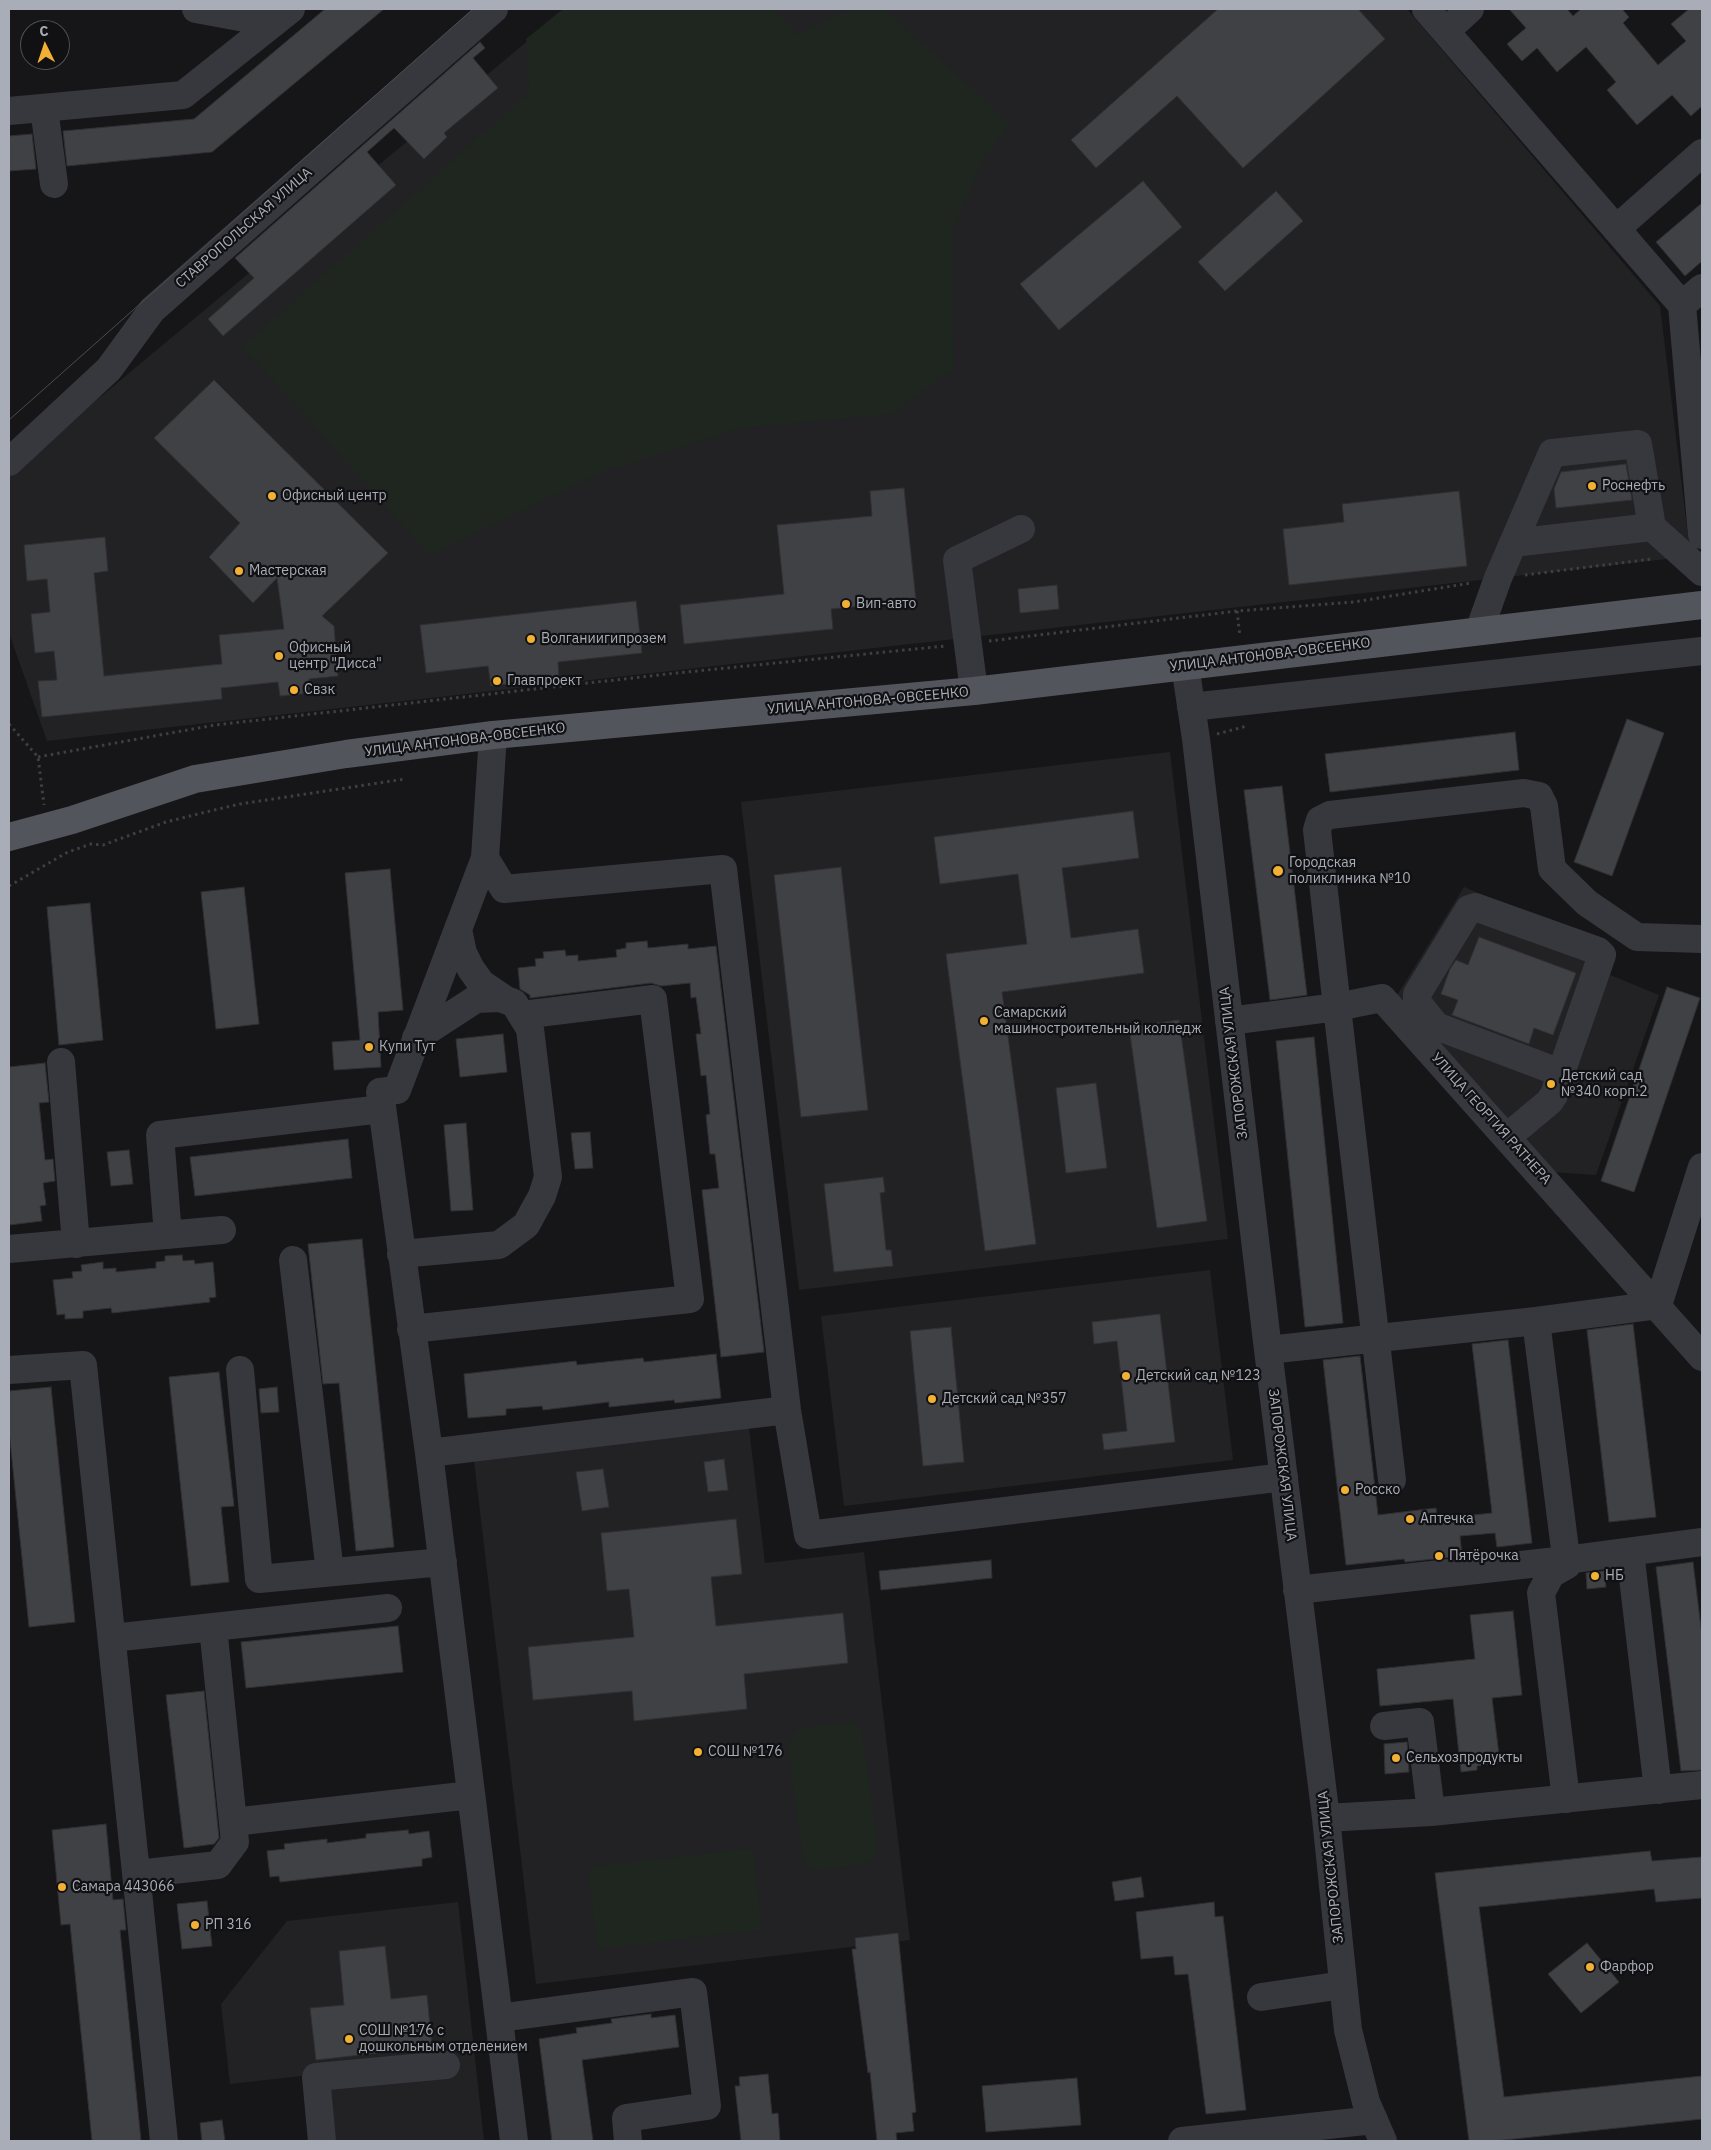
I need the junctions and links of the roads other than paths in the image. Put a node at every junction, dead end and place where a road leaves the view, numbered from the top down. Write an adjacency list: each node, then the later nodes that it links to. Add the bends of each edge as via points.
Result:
1 (196, 9): 5 (street)
2 (494, 9): 15 (street, СТАВРОПОЛЬСКАЯ УЛИЦА, via 152,310 109,369)
3 (1426, 9): 6 (street)
4 (1470, 9): 6 (street)
5 (281, 16): 7 (street, via 183,95)
6 (1446, 31): 11 (street)
7 (44, 108): 8 (street); 10 (street)
8 (9, 111)
9 (1702, 153): 11 (street)
10 (54, 184)
11 (1616, 229): 13 (street)
12 (1702, 288): 13 (street)
13 (1682, 305): 14 (street)
14 (1694, 344): 18 (street)
15 (9, 462)
16 (1652, 527): 19 (street); 19 (street, via 1638,444 1552,453); 20 (street)
17 (1021, 529): 25 (street, via 958,560)
18 (1702, 535)
19 (1513, 544): 22 (street)
20 (1693, 563)
21 (1702, 605): 22 (main road, УЛИЦА АНТОНОВА-ОВСЕЕНКО)
22 (1479, 631): 24 (main road, УЛИЦА АНТОНОВА-ОВСЕЕНКО)
23 (1702, 652): 26 (street)
24 (1185, 665): 25 (main road, УЛИЦА АНТОНОВА-ОВСЕЕНКО); 26 (street, ЗАПОРОЖСКАЯ УЛИЦА)
25 (974, 691): 27 (main road, УЛИЦА АНТОНОВА-ОВСЕЕНКО)
26 (1191, 707): 36 (street, ЗАПОРОЖСКАЯ УЛИЦА)
27 (493, 735): 28 (main road, УЛИЦА АНТОНОВА-ОВСЕЕНКО, via 346,754 195,779); 31 (street)
28 (46, 828): 29 (main road, УЛИЦА АНТОНОВА-ОВСЕЕНКО); 30 (main road, УЛИЦА АНТОНОВА-ОВСЕЕНКО)
29 (9, 837)
30 (9, 854)
31 (485, 858): 32 (street); 57 (street, via 504,889 723,869)
32 (458, 929): 34 (street, via 463,953 481,983); 37 (street)
33 (1702, 939): 35 (street, via 1637,937 1587,904 1552,869 1544,806 1538,796 1524,793 1330,815 1320,820 1318,830)
34 (514, 1007): 37 (street, via 500,998 476,999); 47 (street, via 530,1030 548,1177 542,1196 526,1225 499,1245); 51 (street, via 653,999 690,1299)
35 (1337, 1007): 36 (street, УЛИЦА ГЕОРГИЯ РАТНЕРА); 41 (street, УЛИЦА ГЕОРГИЯ РАТНЕРА, via 1382,998); 52 (street)
36 (1229, 1021): 53 (street, ЗАПОРОЖСКАЯ УЛИЦА)
37 (416, 1038): 40 (street, via 397,1090 380,1092)
38 (62, 1062): 45 (street)
39 (1561, 1074): 39 (street, via 1602,955 1475,906 1469,909 1416,994 1417,1002 1436,1026); 41 (street, via 1549,1102)
40 (382, 1109): 44 (street, via 160,1135); 47 (street)
41 (1507, 1137): 49 (street, УЛИЦА ГЕОРГИЯ РАТНЕРА)
42 (1702, 1167): 49 (street)
43 (222, 1230): 44 (street)
44 (168, 1235): 45 (street)
45 (76, 1244): 46 (street)
46 (9, 1249)
47 (401, 1254): 51 (street)
48 (293, 1260): 65 (street)
49 (1658, 1305): 50 (street); 54 (street, УЛИЦА ГЕОРГИЯ РАТНЕРА)
50 (1536, 1321): 52 (street); 63 (street)
51 (411, 1329): 58 (street)
52 (1376, 1338): 53 (street); 60 (street)
53 (1268, 1350): 59 (street, ЗАПОРОЖСКАЯ УЛИЦА)
54 (1702, 1356)
55 (9, 1370): 69 (street, via 83,1366)
56 (240, 1370): 65 (street, via 259,1579)
57 (787, 1410): 58 (street); 59 (street, via 808,1535)
58 (429, 1454): 64 (street)
59 (1284, 1476): 66 (street, ЗАПОРОЖСКАЯ УЛИЦА)
60 (1392, 1480)
61 (1702, 1542): 62 (street)
62 (1630, 1552): 63 (street); 72 (street)
63 (1566, 1560): 66 (street); 74 (street, via 1567,1566 1551,1574 1541,1593)
64 (443, 1562): 65 (street); 73 (street)
65 (330, 1572)
66 (1297, 1590): 76 (street, ЗАПОРОЖСКАЯ УЛИЦА)
67 (388, 1608): 68 (street)
68 (213, 1627): 69 (street); 77 (street)
69 (112, 1638): 78 (street)
70 (1384, 1726): 75 (street, via 1420,1722)
71 (1702, 1785): 72 (street)
72 (1658, 1790): 74 (street)
73 (471, 1795): 77 (street); 81 (street)
74 (1566, 1799): 75 (street)
75 (1431, 1812): 76 (street)
76 (1326, 1818): 79 (street, ЗАПОРОЖСКАЯ УЛИЦА)
77 (233, 1822): 78 (street, via 235,1842 218,1865)
78 (137, 1874): 85 (street)
79 (1343, 1985): 80 (street); 83 (street, ЗАПОРОЖСКАЯ УЛИЦА, via 1348,2030 1366,2102)
80 (1261, 1998)
81 (499, 2018): 87 (street); 88 (street, via 693,1992 707,2106 626,2118)
82 (446, 2065): 86 (street, via 316,2077)
83 (1378, 2131): 84 (street)
84 (1348, 2132): 89 (street)
85 (164, 2141)
86 (322, 2141)
87 (514, 2141)
88 (628, 2141)
89 (1182, 2141)

